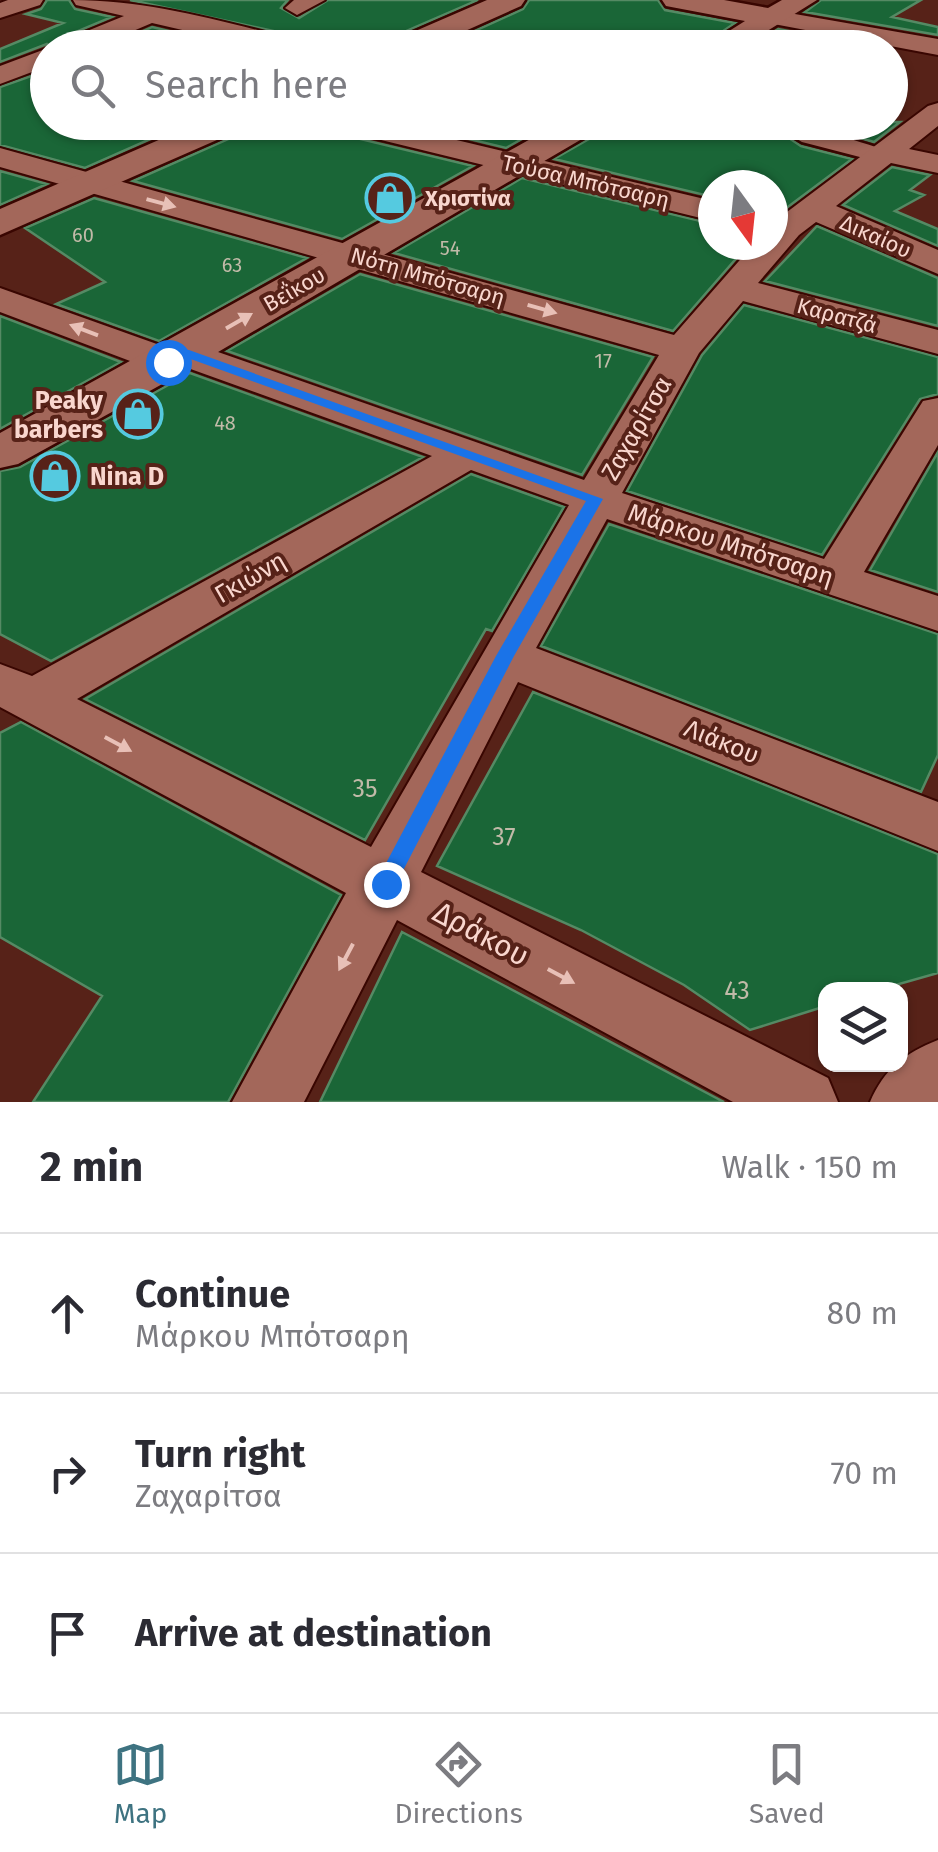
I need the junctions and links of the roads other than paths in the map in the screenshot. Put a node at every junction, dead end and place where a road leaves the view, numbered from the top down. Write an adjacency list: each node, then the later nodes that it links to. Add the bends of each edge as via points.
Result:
1 (31, 0): 7 (street)
2 (85, 0): 8 (street)
3 (186, 0): 8 (street)
4 (511, 0): 12 (street)
5 (676, 0): 9 (street)
6 (803, 0): 9 (street)
7 (0, 11)
8 (150, 14): 10 (street); 11 (street)
9 (772, 17): 13 (street); 14 (street)
10 (112, 30)
11 (219, 30)
12 (442, 30)
13 (749, 30)
14 (844, 30)
15 (908, 42): 17 (street)
16 (16, 45): 18 (street)
17 (938, 47)
18 (30, 49)
19 (30, 62): 20 (street)
20 (0, 76)
21 (938, 112): 22 (street, Ζαχαρίτσα)
22 (908, 136)
23 (189, 140): 32 (street)
24 (417, 140): 30 (street, Τούσα Μπότσαρη)
25 (557, 140): 30 (street, Βεΐκου)
26 (823, 140): 28 (street)
27 (903, 140): 28 (street, Ζαχαρίτσα)
28 (885, 154): 31 (street); 35 (street, Ζαχαρίτσα)
29 (0, 157): 32 (street, Νότη Μπότσαρη)
30 (516, 164): 33 (street, Τούσα Μπότσαρη); 37 (street, Βεΐκου)
31 (938, 164)
32 (90, 184): 34 (street); 37 (street, Νότη Μπότσαρη, one-way to 37)
33 (698, 207)
34 (0, 222)
35 (788, 227)
36 (788, 231): 39 (street, Δικαίου)
37 (354, 255): 43 (street, Νότη Μπότσαρη, one-way to 43); 44 (street, Βεΐκου, one-way to 37)
38 (759, 260): 40 (street, Ζαχαρίτσα)
39 (938, 263)
40 (736, 288): 42 (street, Καρατζά); 43 (street, Ζαχαρίτσα)
41 (0, 299): 44 (street, Μάρκου Μπότσαρη, one-way to 41)
42 (938, 342)
43 (682, 349): 48 (street, Ζαχαρίτσα)
44 (176, 357): 46 (street, Βεΐκου); 47 (street, Μάρκου Μπότσαρη)
45 (938, 410): 49 (street)
46 (0, 453)
47 (467, 454): 48 (street, Μάρκου Μπότσαρη); 52 (street, Γκιώνη)
48 (595, 499): 49 (street, Μάρκου Μπότσαρη); 51 (street, Ζαχαρίτσα)
49 (836, 578): 50 (street, Μάρκου Μπότσαρη)
50 (938, 614)
51 (505, 656): 53 (street, Λιάκου); 54 (street, Ζαχαρίτσα)
52 (17, 692): 54 (street, Δράκου, one-way to 54)
53 (938, 827)
54 (386, 884): 56 (street, Ζαχαρίτσα, one-way to 56); 57 (street, Δράκου, one-way to 57)
55 (938, 1072): 58 (street)
56 (268, 1102)
57 (803, 1102)
58 (905, 1102)

